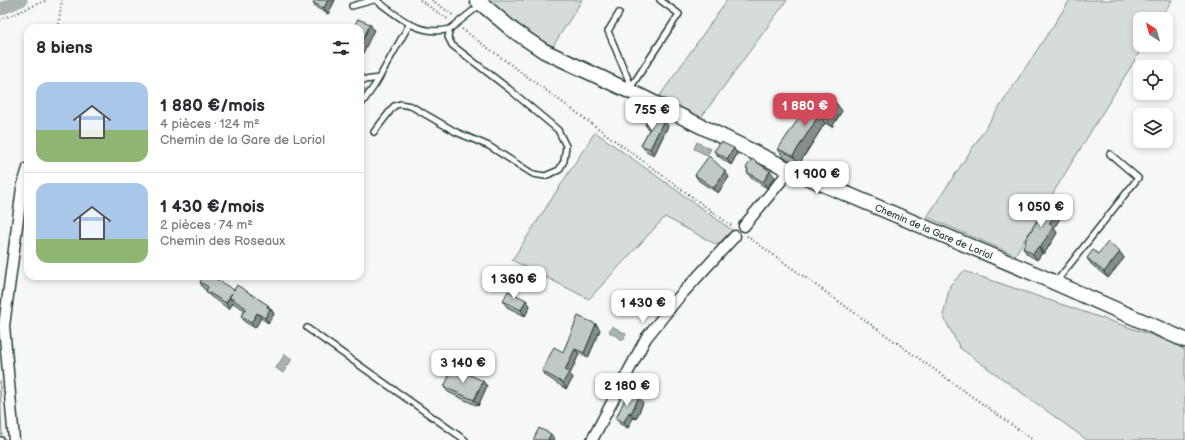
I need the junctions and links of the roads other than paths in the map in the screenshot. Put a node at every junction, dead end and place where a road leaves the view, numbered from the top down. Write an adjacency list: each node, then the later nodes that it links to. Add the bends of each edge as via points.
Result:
1 (375, 0): 4 (lane); 6 (lane)
2 (660, 0): 10 (lane, via 679,14)
3 (479, 2): 7 (lane, via 462,21); 10 (street, Chemin de la Gare de Loriol, via 514,31 544,51)
4 (352, 6)
5 (619, 13): 10 (lane, via 608,31)
6 (409, 25): 7 (lane, via 439,32); 8 (lane)
7 (450, 29): 12 (lane, via 448,37 452,45 558,130 566,146 564,161 559,170 545,176 533,174 489,146 456,132 410,106 394,106)
8 (378, 78): 9 (lane); 11 (lane)
9 (364, 79)
10 (630, 88): 14 (street, Chemin de la Gare de Loriol)
11 (364, 100)
12 (374, 132)
13 (1110, 154): 16 (lane, via 1138,178)
14 (790, 170): 16 (street, Chemin de la Gare de Loriol); 21 (street, via 646,338)
15 (24, 181): 19 (street, via 4,326)
16 (1056, 283): 18 (street, Chemin de la Gare de Loriol)
17 (307, 328): 20 (lane)
18 (1185, 340)
19 (14, 440)
20 (465, 440)
21 (592, 440)

